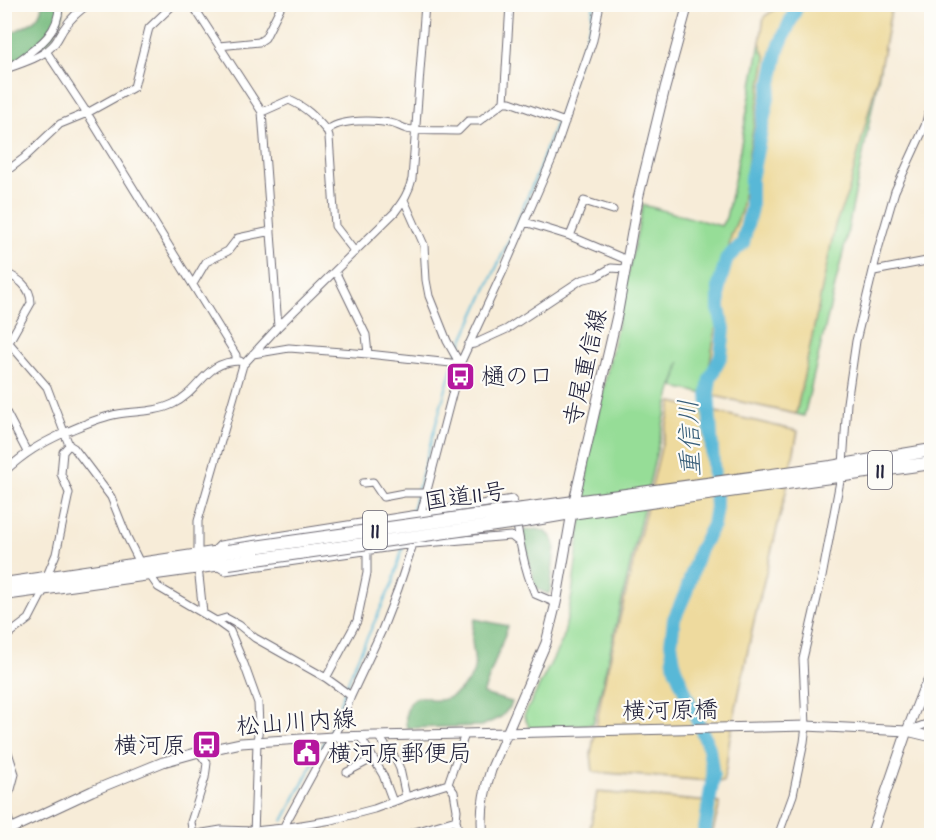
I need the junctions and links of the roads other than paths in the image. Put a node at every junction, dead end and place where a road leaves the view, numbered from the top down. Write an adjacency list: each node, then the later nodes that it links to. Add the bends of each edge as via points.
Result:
1 (59, 4): 12 (street, via 56,25 47,38)
2 (89, 4): 11 (street)
3 (174, 4): 16 (street, via 149,28 134,87)
4 (192, 4): 10 (street)
5 (282, 4): 10 (street, via 265,39)
6 (425, 4): 19 (street)
7 (510, 4): 14 (street)
8 (600, 4): 17 (street, via 593,40)
9 (688, 4): 29 (main road, 寺尾重信線, via 638,199)
10 (219, 46): 15 (street)
11 (46, 51): 12 (street); 16 (street)
12 (6, 69)
13 (932, 99): 18 (street)
14 (504, 102): 17 (street); 19 (street, via 458,131)
15 (262, 112): 20 (street, via 289,100 309,111); 25 (street)
16 (87, 113): 21 (street, via 60,124); 33 (street)
17 (565, 122): 24 (street)
18 (928, 127): 31 (street, via 895,191)
19 (416, 129): 20 (street, via 370,120 330,126); 22 (street, via 412,179)
20 (327, 130): 27 (street, via 335,226)
21 (4, 173)
22 (404, 200): 27 (street); 41 (street, via 424,244 429,297)
23 (613, 210): 26 (street, via 584,201)
24 (525, 222): 26 (street); 36 (street)
25 (271, 231): 33 (street, via 238,238 228,251 206,262); 34 (street)
26 (570, 236): 29 (street)
27 (355, 252): 30 (street)
28 (932, 260): 31 (street)
29 (627, 264): 36 (street, via 581,280 507,329); 52 (main road, 寺尾重信線)
30 (335, 271): 34 (street); 38 (street, via 366,335)
31 (874, 271): 48 (street, via 856,341)
32 (4, 272): 35 (street, via 24,284 31,297)
33 (193, 284): 39 (street)
34 (278, 327): 37 (street)
35 (7, 339): 43 (street, via 47,387)
36 (468, 345): 41 (street)
37 (253, 354): 38 (street, via 289,348); 40 (street)
38 (368, 354): 41 (street)
39 (236, 361): 40 (street); 43 (street, via 215,367 173,404 102,418)
40 (246, 361): 59 (street, via 240,370 198,521)
41 (460, 363): 51 (street)
42 (4, 408): 46 (street)
43 (65, 433): 44 (street); 46 (street)
44 (69, 445): 60 (street, via 111,497); 62 (street, via 63,452 62,474 69,493 56,554)
45 (932, 450): 48 (highway, 国道11号 / 11)
46 (27, 452): 49 (street)
47 (932, 463): 48 (highway, 国道11号 / 11)
48 (836, 471): 52 (highway, 国道11号 / 11); 73 (street, via 822,578 803,659)
49 (4, 472)
50 (363, 483): 51 (street, via 373,482 383,496)
51 (425, 493): 53 (street)
52 (572, 507): 58 (highway, 国道11号 / 11, bridge); 65 (main road, 寺尾重信線)
53 (420, 513): 54 (street); 55 (street, via 513,499); 56 (street)
54 (366, 522): 57 (street); 58 (street, via 220,545)
55 (520, 543): 56 (street, via 512,536); 65 (street, via 535,594)
56 (413, 544): 57 (street); 71 (street, via 382,630)
57 (367, 552): 58 (street, via 225,571); 70 (street, via 367,573 357,621)
58 (213, 559): 59 (highway, 国道11号 / 11)
59 (198, 561): 60 (highway, 国道11号 / 11); 61 (highway, 国道11号 / 11); 66 (street)
60 (140, 563): 62 (highway, 国道11号 / 11)
61 (149, 574): 62 (highway, 国道11号 / 11); 66 (street, via 158,587)
62 (45, 583): 63 (highway, 国道11号 / 11); 64 (highway, 国道11号 / 11); 68 (street, via 28,619)
63 (4, 584)
64 (4, 594)
65 (556, 603): 77 (main road, 寺尾重信線, via 546,643)
66 (203, 614): 67 (street)
67 (216, 621): 70 (street, via 226,618); 83 (street, via 230,631 258,703)
68 (4, 638)
69 (932, 675): 74 (main road)
70 (326, 678): 71 (street)
71 (351, 696): 80 (street)
72 (932, 722): 74 (street)
73 (806, 726): 74 (main road); 75 (main road, 横河原橋); 99 (street, via 793,795)
74 (908, 731): 81 (main road); 100 (main road)
75 (535, 732): 77 (main road, 松山川内線)
76 (465, 734): 77 (main road, 松山川内線); 79 (main road, 松山川内線); 87 (street)
77 (508, 734): 98 (main road, 寺尾重信線, via 485,788)
78 (360, 736): 79 (main road, 松山川内線); 80 (main road, 松山川内線); 85 (street)
79 (378, 736): 88 (street, via 395,758)
80 (333, 737): 83 (main road, 松山川内線); 92 (street)
81 (932, 737)
82 (4, 740): 90 (street, via 15,774)
83 (257, 742): 84 (main road, 松山川内線); 94 (street)
84 (199, 752): 93 (main road, 松山川内線, via 92,790); 95 (street, via 207,763)
85 (372, 759): 86 (street); 89 (street)
86 (347, 772)
87 (448, 784): 88 (street); 91 (street, via 454,792)
88 (406, 797): 89 (street)
89 (393, 802): 92 (street)
90 (4, 804): 93 (street)
91 (456, 820): 96 (street); 97 (street)
92 (282, 830): 94 (street)
93 (8, 831)
94 (254, 833): 95 (street, via 221,830)
95 (190, 835)
96 (401, 836)
97 (459, 836)
98 (483, 836)
99 (778, 836)
100 (871, 836)

